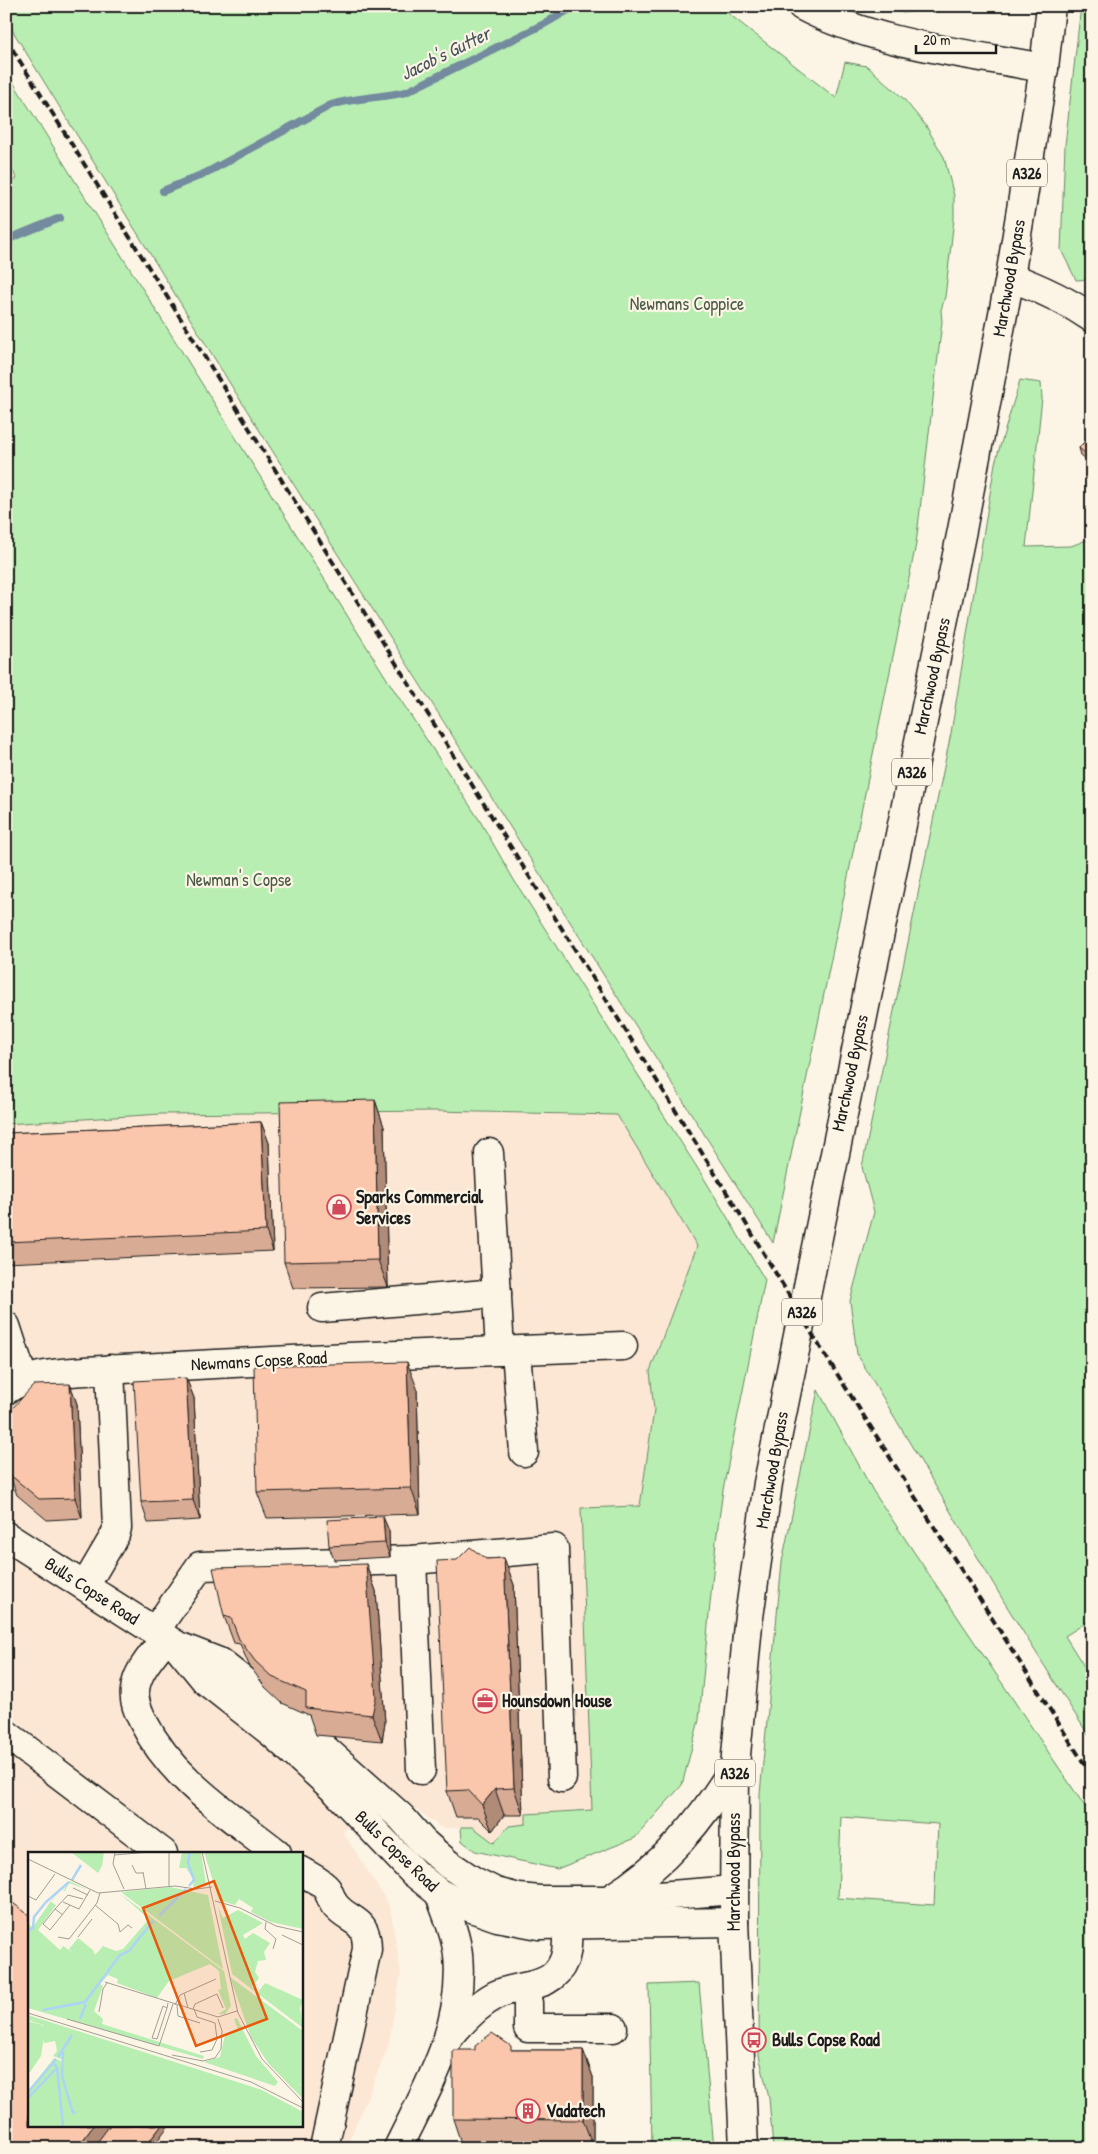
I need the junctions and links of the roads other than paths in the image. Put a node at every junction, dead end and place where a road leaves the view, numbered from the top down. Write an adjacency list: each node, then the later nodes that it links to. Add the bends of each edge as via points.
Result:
1 (802, 6): 3 (main road, via 859,30)
2 (1051, 6): 3 (main road, Marchwood Bypass / A326)
3 (1044, 68): 4 (main road, Marchwood Bypass / A326)
4 (1010, 278): 5 (main road, via 1067,301); 20 (main road, Marchwood Bypass / A326, via 962,530 768,1483 748,1624)
5 (1092, 318)
6 (489, 1154): 7 (main road)
7 (497, 1293): 8 (main road); 11 (main road)
8 (322, 1308)
9 (6, 1326): 13 (main road)
10 (622, 1346): 11 (main road, Newmans Copse Road)
11 (508, 1351): 12 (main road, Newmans Copse Road); 14 (main road)
12 (110, 1369): 13 (main road, Newmans Copse Road, via 44,1374); 17 (main road, via 117,1528)
13 (15, 1386)
14 (524, 1452)
15 (6, 1536): 17 (main road, Bulls Copse Road)
16 (412, 1560): 18 (main road, via 200,1566); 21 (main road); 22 (main road, via 554,1548)
17 (85, 1586): 18 (main road, Bulls Copse Road)
18 (166, 1638): 24 (main road, via 137,1680 134,1692 136,1707 165,1758 190,1783); 27 (main road, Bulls Copse Road, via 206,1681 272,1733 414,1873); 29 (main road, Bulls Copse Road, via 219,1662 289,1717 401,1817 448,1864 496,1892 540,1900)
19 (6, 1734): 23 (main road)
20 (735, 1766): 26 (main road, Marchwood Bypass / A326); 28 (main road, via 686,1836 643,1877)
21 (421, 1770)
22 (562, 1778)
23 (162, 1852)
24 (276, 1852)
25 (302, 1872): 34 (main road, via 326,1888 335,1905 358,1922 367,1938)
26 (734, 1890): 28 (main road, Bulls Copse Road); 30 (main road, Marchwood Bypass / A326)
27 (439, 1893): 29 (main road, Bulls Copse Road, via 479,1913 539,1925); 33 (main road, via 458,1953 459,1996)
28 (608, 1900): 29 (main road, Bulls Copse Road)
29 (566, 1912): 30 (main road, Bulls Copse Road); 31 (main road, via 566,1954 560,1968 549,1980)
30 (734, 1922): 36 (main road, Marchwood Bypass / A326)
31 (524, 1988): 32 (main road, via 528,2028); 33 (main road, via 483,2002)
32 (613, 2028)
33 (450, 2036): 35 (main road)
34 (324, 2148)
35 (398, 2148)
36 (744, 2148)

